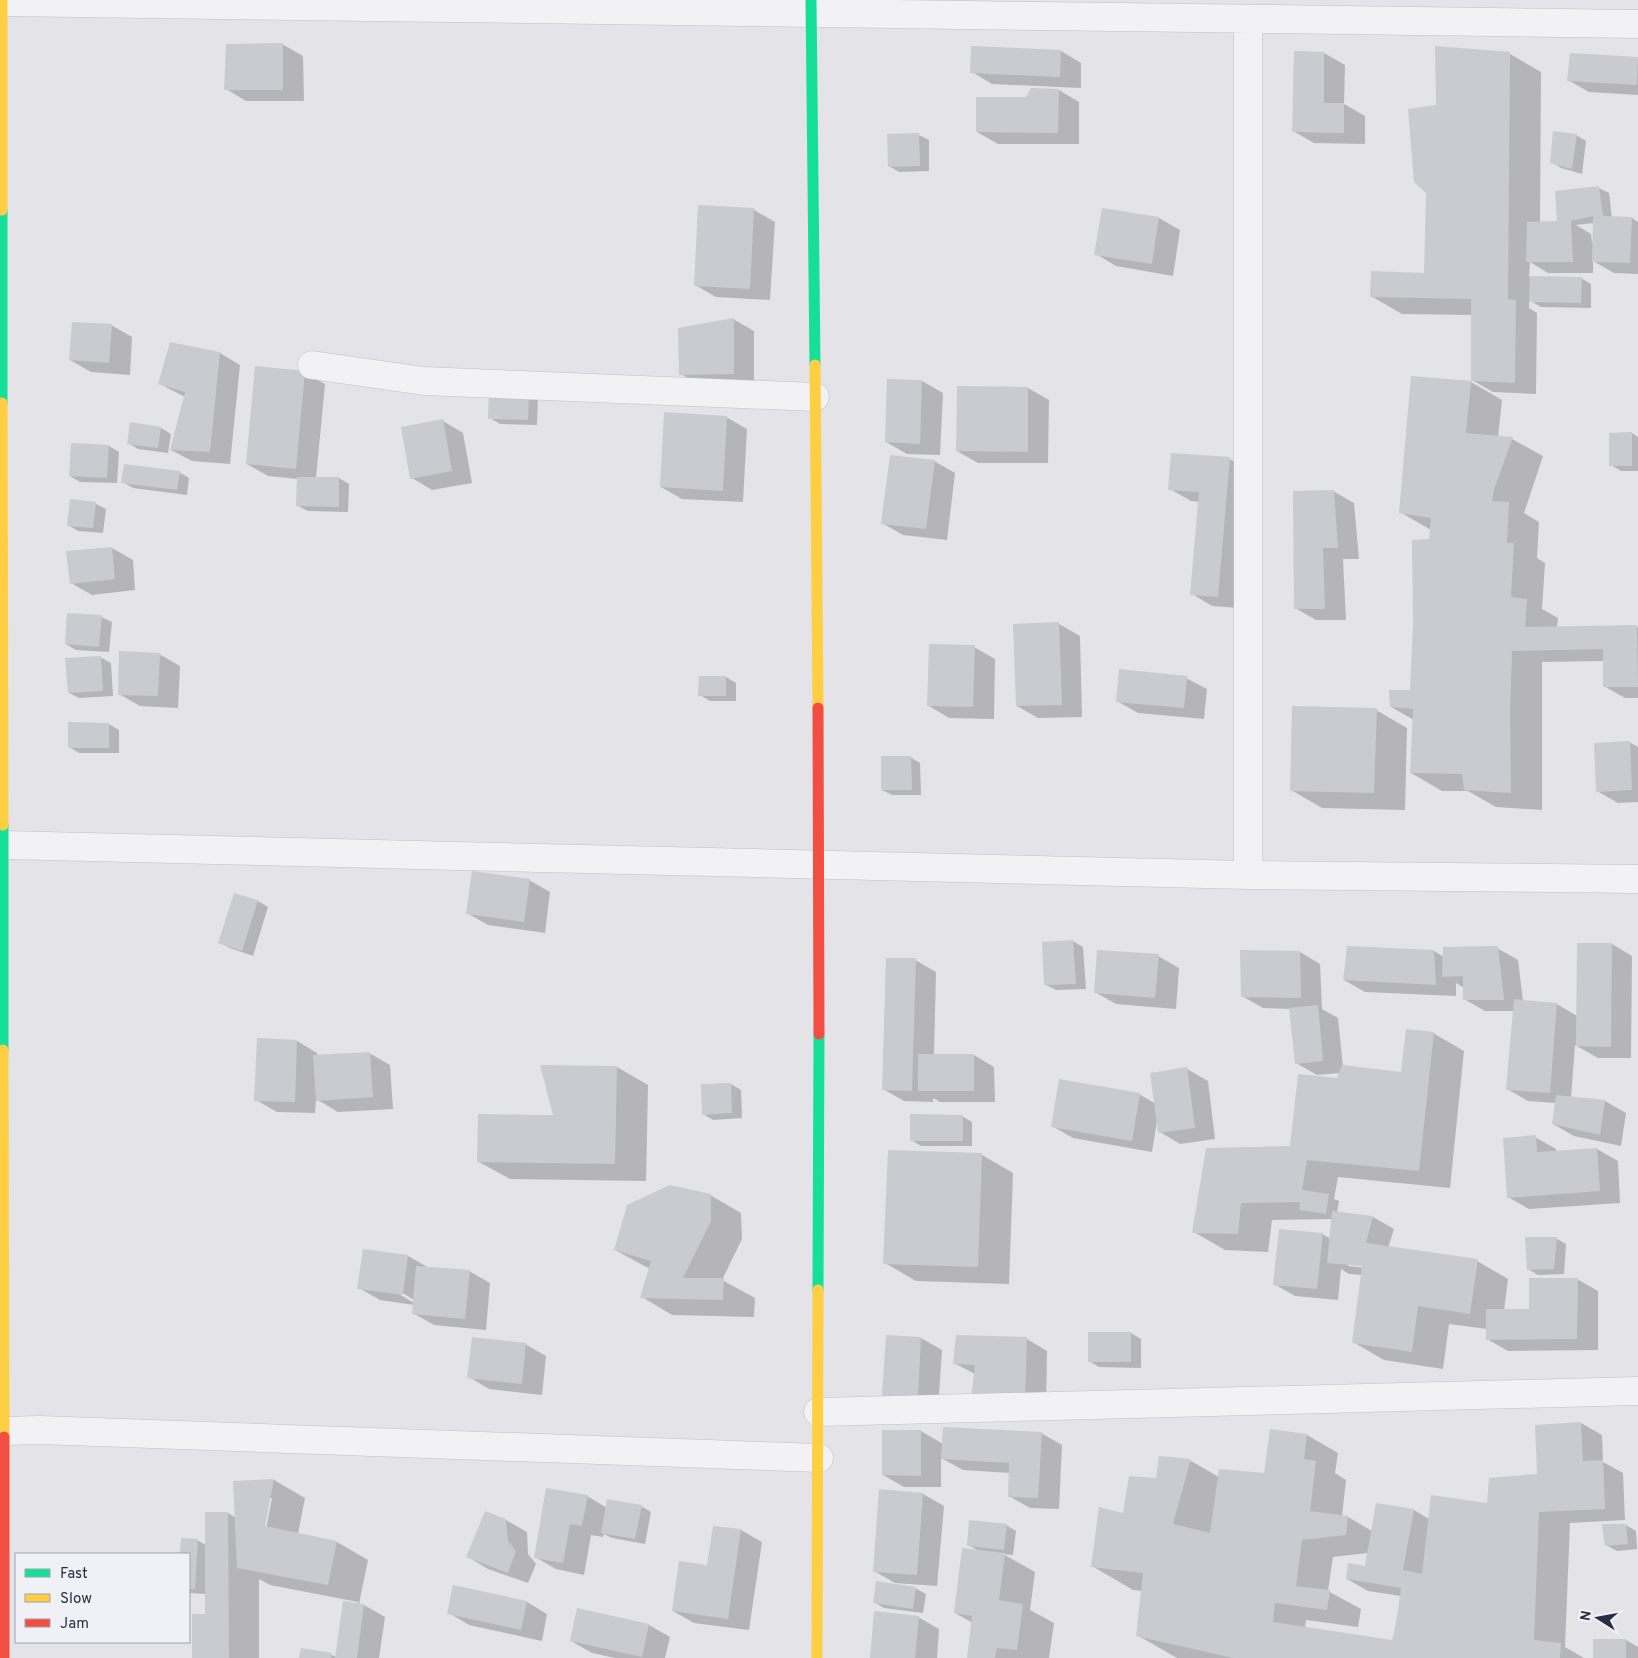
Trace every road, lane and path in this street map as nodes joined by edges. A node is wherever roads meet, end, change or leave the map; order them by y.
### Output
1 (2, 1) edge
2 (811, 7) edge
3 (1248, 19) junction
4 (1638, 24) edge
5 (312, 365) dead end
6 (815, 397) junction
7 (4, 845) junction
8 (820, 865) junction
9 (1248, 875) junction
10 (1638, 880) edge
11 (1638, 1391) edge
12 (818, 1412) junction
13 (2, 1431) edge
14 (819, 1458) junction
15 (4, 1658) edge
16 (817, 1658) edge

1 - 2 street
1 - 7 street
2 - 3 street
2 - 6 street
3 - 4 street
3 - 9 street
5 - 6 street
6 - 8 street
7 - 8 street
7 - 13 street
8 - 9 street
8 - 12 street
9 - 10 street
11 - 12 street
12 - 14 street
13 - 14 street
13 - 15 street
14 - 16 street

